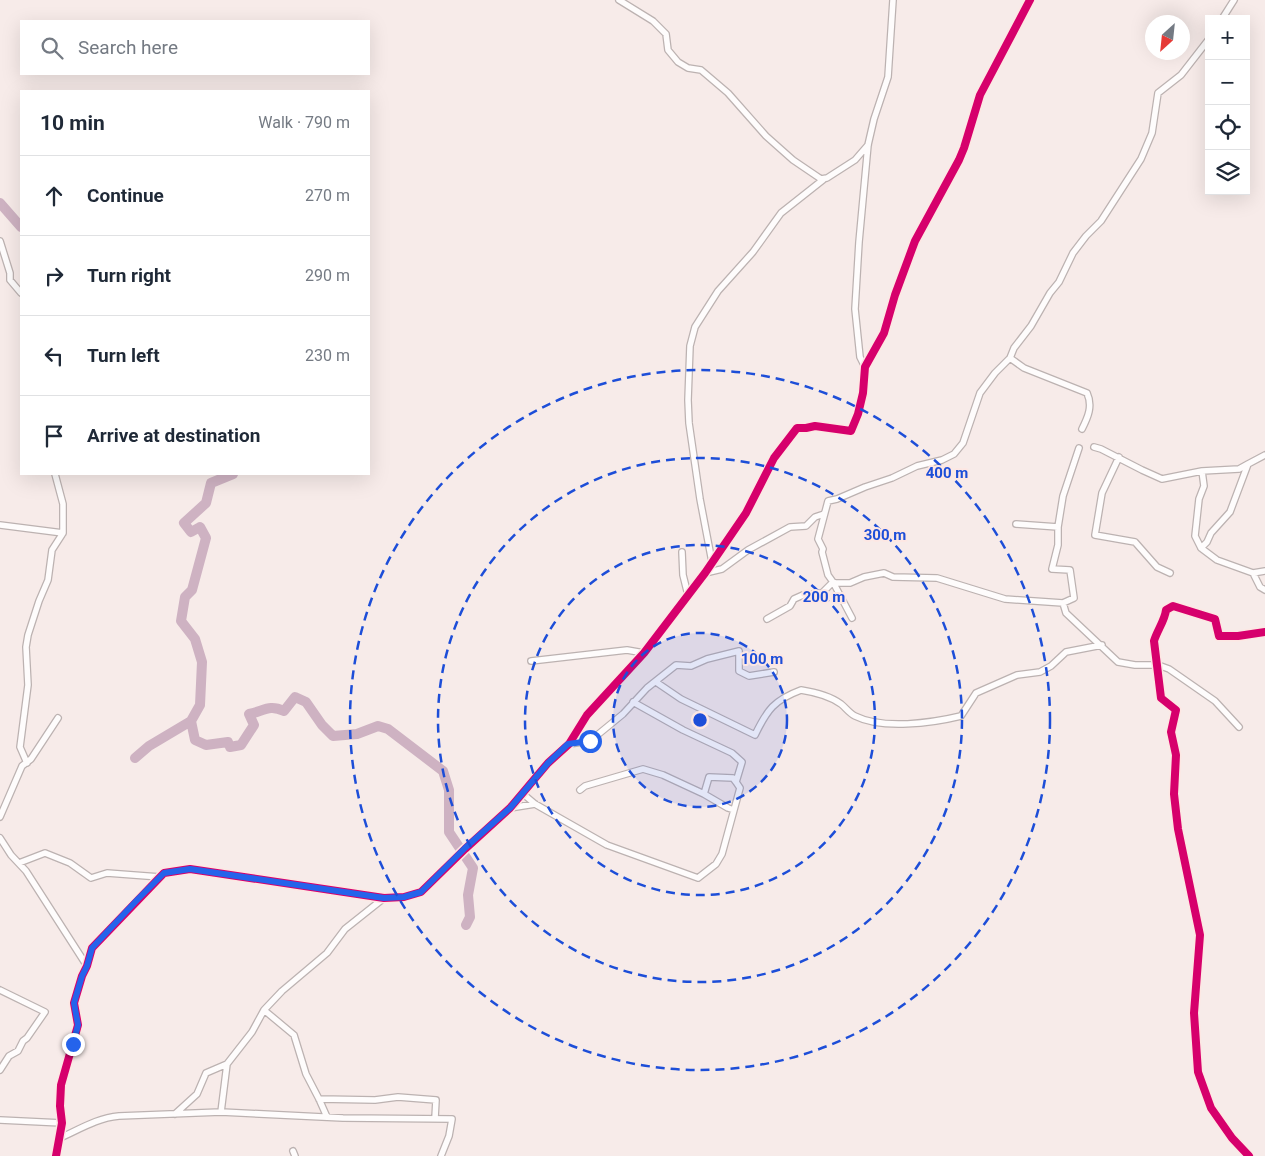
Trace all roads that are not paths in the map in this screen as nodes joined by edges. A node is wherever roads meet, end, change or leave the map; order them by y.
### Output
1 (619, 0) edge
2 (893, 0) edge
3 (1030, 0) edge
4 (1234, 0) edge
5 (1225, 15) edge
6 (1205, 44) edge
7 (868, 145) junction
8 (824, 179) junction
9 (0, 241) edge
10 (20, 291) edge
11 (1010, 358) junction
12 (865, 366) junction
13 (1082, 429) dead end
14 (1094, 447) dead end
15 (1079, 448) dead end
16 (1265, 455) edge
17 (1119, 457) junction
18 (1248, 464) junction
19 (1202, 471) junction
20 (55, 475) edge
21 (828, 503) junction
22 (1016, 524) dead end
23 (0, 525) edge
24 (1058, 527) junction
25 (63, 533) junction
26 (1201, 548) junction
27 (682, 552) dead end
28 (712, 562) junction
29 (1265, 571) edge
30 (705, 572) junction
31 (1170, 572) dead end
32 (1253, 572) junction
33 (833, 582) junction
34 (1265, 590) edge
35 (688, 595) junction
36 (1063, 603) junction
37 (852, 618) dead end
38 (767, 619) dead end
39 (1265, 632) edge
40 (1102, 645) junction
41 (644, 653) junction
42 (531, 662) dead end
43 (1158, 665) junction
44 (774, 672) dead end
45 (656, 682) junction
46 (633, 702) junction
47 (58, 718) dead end
48 (1239, 727) dead end
49 (568, 744) junction
50 (27, 763) junction
51 (736, 782) junction
52 (580, 790) dead end
53 (522, 793) junction
54 (704, 794) junction
55 (535, 804) junction
56 (510, 808) junction
57 (734, 810) junction
58 (0, 816) edge
59 (0, 838) edge
60 (19, 863) junction
61 (160, 878) junction
62 (384, 898) junction
63 (87, 966) junction
64 (0, 990) edge
65 (264, 1010) junction
66 (227, 1064) junction
67 (0, 1070) edge
68 (319, 1099) junction
69 (221, 1112) junction
70 (174, 1115) junction
71 (327, 1118) junction
72 (435, 1118) junction
73 (0, 1120) edge
74 (62, 1123) junction
75 (60, 1138) junction
76 (56, 1156) edge
77 (442, 1156) edge
78 (1250, 1156) edge

1 - 8 street
2 - 7 street
3 - 12 street
4 - 5 street
6 - 11 street
7 - 8 street
7 - 12 street
8 - 28 street
9 - 10 street
11 - 13 street
11 - 21 street
12 - 28 street
14 - 17 street
15 - 24 street
16 - 18 street
17 - 19 street
17 - 31 street
18 - 19 street
18 - 26 street
19 - 26 street
20 - 25 street
21 - 30 street
21 - 33 street
22 - 24 street
23 - 25 street
24 - 36 street
25 - 50 street
26 - 32 street
27 - 35 street
28 - 30 street
29 - 32 street
30 - 35 street
32 - 34 street
33 - 36 street
33 - 37 street
33 - 38 street
35 - 41 street
36 - 40 street
39 - 43 street
40 - 43 street
40 - 45 street
41 - 42 street
41 - 49 street
43 - 48 street
43 - 78 street
44 - 45 street
45 - 46 street
46 - 49 street
46 - 51 street
47 - 50 street
49 - 53 street
50 - 58 street
51 - 54 street
51 - 57 street
52 - 54 street
53 - 55 street
53 - 56 street
54 - 57 street
55 - 56 street
55 - 57 street
56 - 62 street
59 - 60 street
60 - 61 street
60 - 63 street
61 - 62 street
61 - 63 street
62 - 65 street
63 - 74 street
64 - 67 street
65 - 66 street
65 - 68 street
66 - 69 street
66 - 70 street
68 - 71 street
68 - 72 street
69 - 70 street
69 - 71 street
70 - 75 street
71 - 72 street
72 - 77 street
73 - 74 street
74 - 75 street
75 - 76 street

